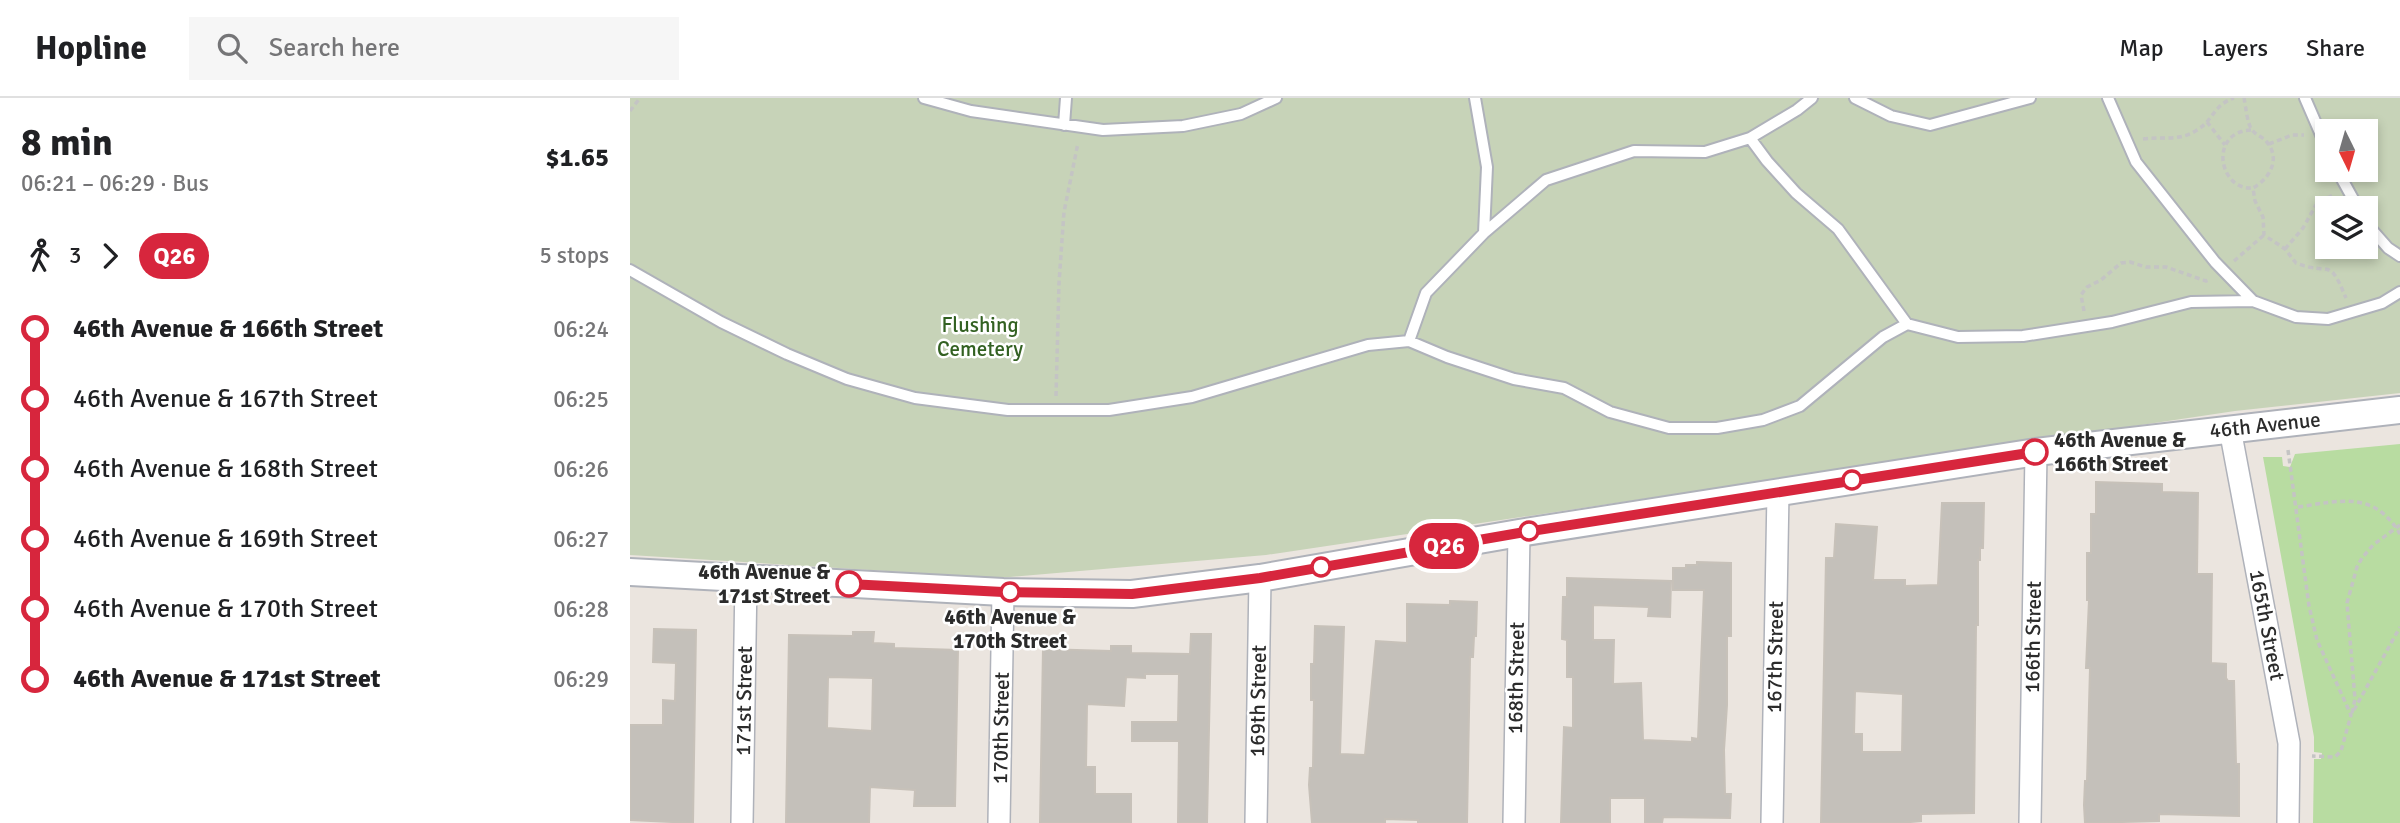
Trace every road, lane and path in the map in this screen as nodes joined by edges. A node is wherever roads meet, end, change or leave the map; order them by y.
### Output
1 (640, 98) edge
2 (924, 98) edge
3 (1066, 98) edge
4 (1276, 98) edge
5 (1475, 98) edge
6 (1812, 98) edge
7 (1854, 98) edge
8 (2030, 98) edge
9 (2108, 98) edge
10 (2234, 98) edge
11 (2244, 98) edge
12 (2305, 98) edge
13 (630, 111) edge
14 (2207, 122) junction
15 (2315, 122) edge
16 (1064, 125) junction
17 (1081, 127) junction
18 (2251, 130) junction
19 (2315, 136) edge
20 (1750, 138) junction
21 (2269, 144) junction
22 (2225, 145) junction
23 (2129, 146) junction
24 (2344, 182) edge
25 (2253, 188) junction
26 (2349, 191) junction
27 (2352, 196) edge
28 (1484, 233) junction
29 (2264, 235) junction
30 (2378, 237) edge
31 (2285, 249) junction
32 (2400, 256) edge
33 (630, 270) edge
34 (2225, 272) junction
35 (2400, 292) edge
36 (2253, 301) junction
37 (2353, 314) junction
38 (1907, 324) junction
39 (2091, 325) junction
40 (1409, 341) junction
41 (1056, 410) junction
42 (2400, 411) edge
43 (2230, 429) junction
44 (2288, 450) dead end
45 (2035, 452) junction
46 (1778, 492) junction
47 (2298, 507) junction
48 (2398, 526) edge
49 (1519, 533) junction
50 (2400, 534) edge
51 (630, 572) edge
52 (1260, 578) junction
53 (746, 579) junction
54 (1003, 592) junction
55 (2400, 627) edge
56 (2351, 715) junction
57 (2312, 755) dead end
58 (741, 823) edge
59 (999, 823) edge
60 (1256, 823) edge
61 (1514, 823) edge
62 (1772, 823) edge
63 (2030, 823) edge
64 (2288, 823) edge

1 - 13 path
2 - 16 lane
3 - 16 lane
4 - 17 lane
5 - 28 lane
6 - 20 lane
7 - 8 lane
9 - 23 lane
10 - 14 path
11 - 18 path
12 - 15 lane
14 - 22 path
14 - 23 path
16 - 17 lane
17 - 41 path
18 - 21 path
18 - 22 path
19 - 21 path
20 - 28 lane
20 - 38 lane
21 - 25 path
22 - 25 path
23 - 34 lane
24 - 26 lane
25 - 29 path
26 - 27 lane
26 - 31 path
28 - 40 lane
29 - 31 path
29 - 34 path
30 - 32 lane
31 - 37 path
33 - 41 lane
34 - 36 lane
34 - 39 path
35 - 37 lane
36 - 37 lane
36 - 39 lane
38 - 39 lane
38 - 40 lane
40 - 41 lane
42 - 43 street, 46th Avenue
43 - 45 street, 46th Avenue
43 - 64 street, 165th Street
44 - 47 path
45 - 46 street, 46th Avenue
45 - 63 street, 166th Street
46 - 49 street, 46th Avenue
46 - 62 street, 167th Street
47 - 48 path
47 - 56 path
48 - 50 path
48 - 56 path
49 - 52 street, 46th Avenue
49 - 61 street, 168th Street
51 - 53 street, 46th Avenue
52 - 54 street, 46th Avenue
52 - 60 street, 169th Street
53 - 54 street, 46th Avenue
53 - 58 street, 171st Street
54 - 59 street, 170th Street
55 - 56 path
56 - 57 path

